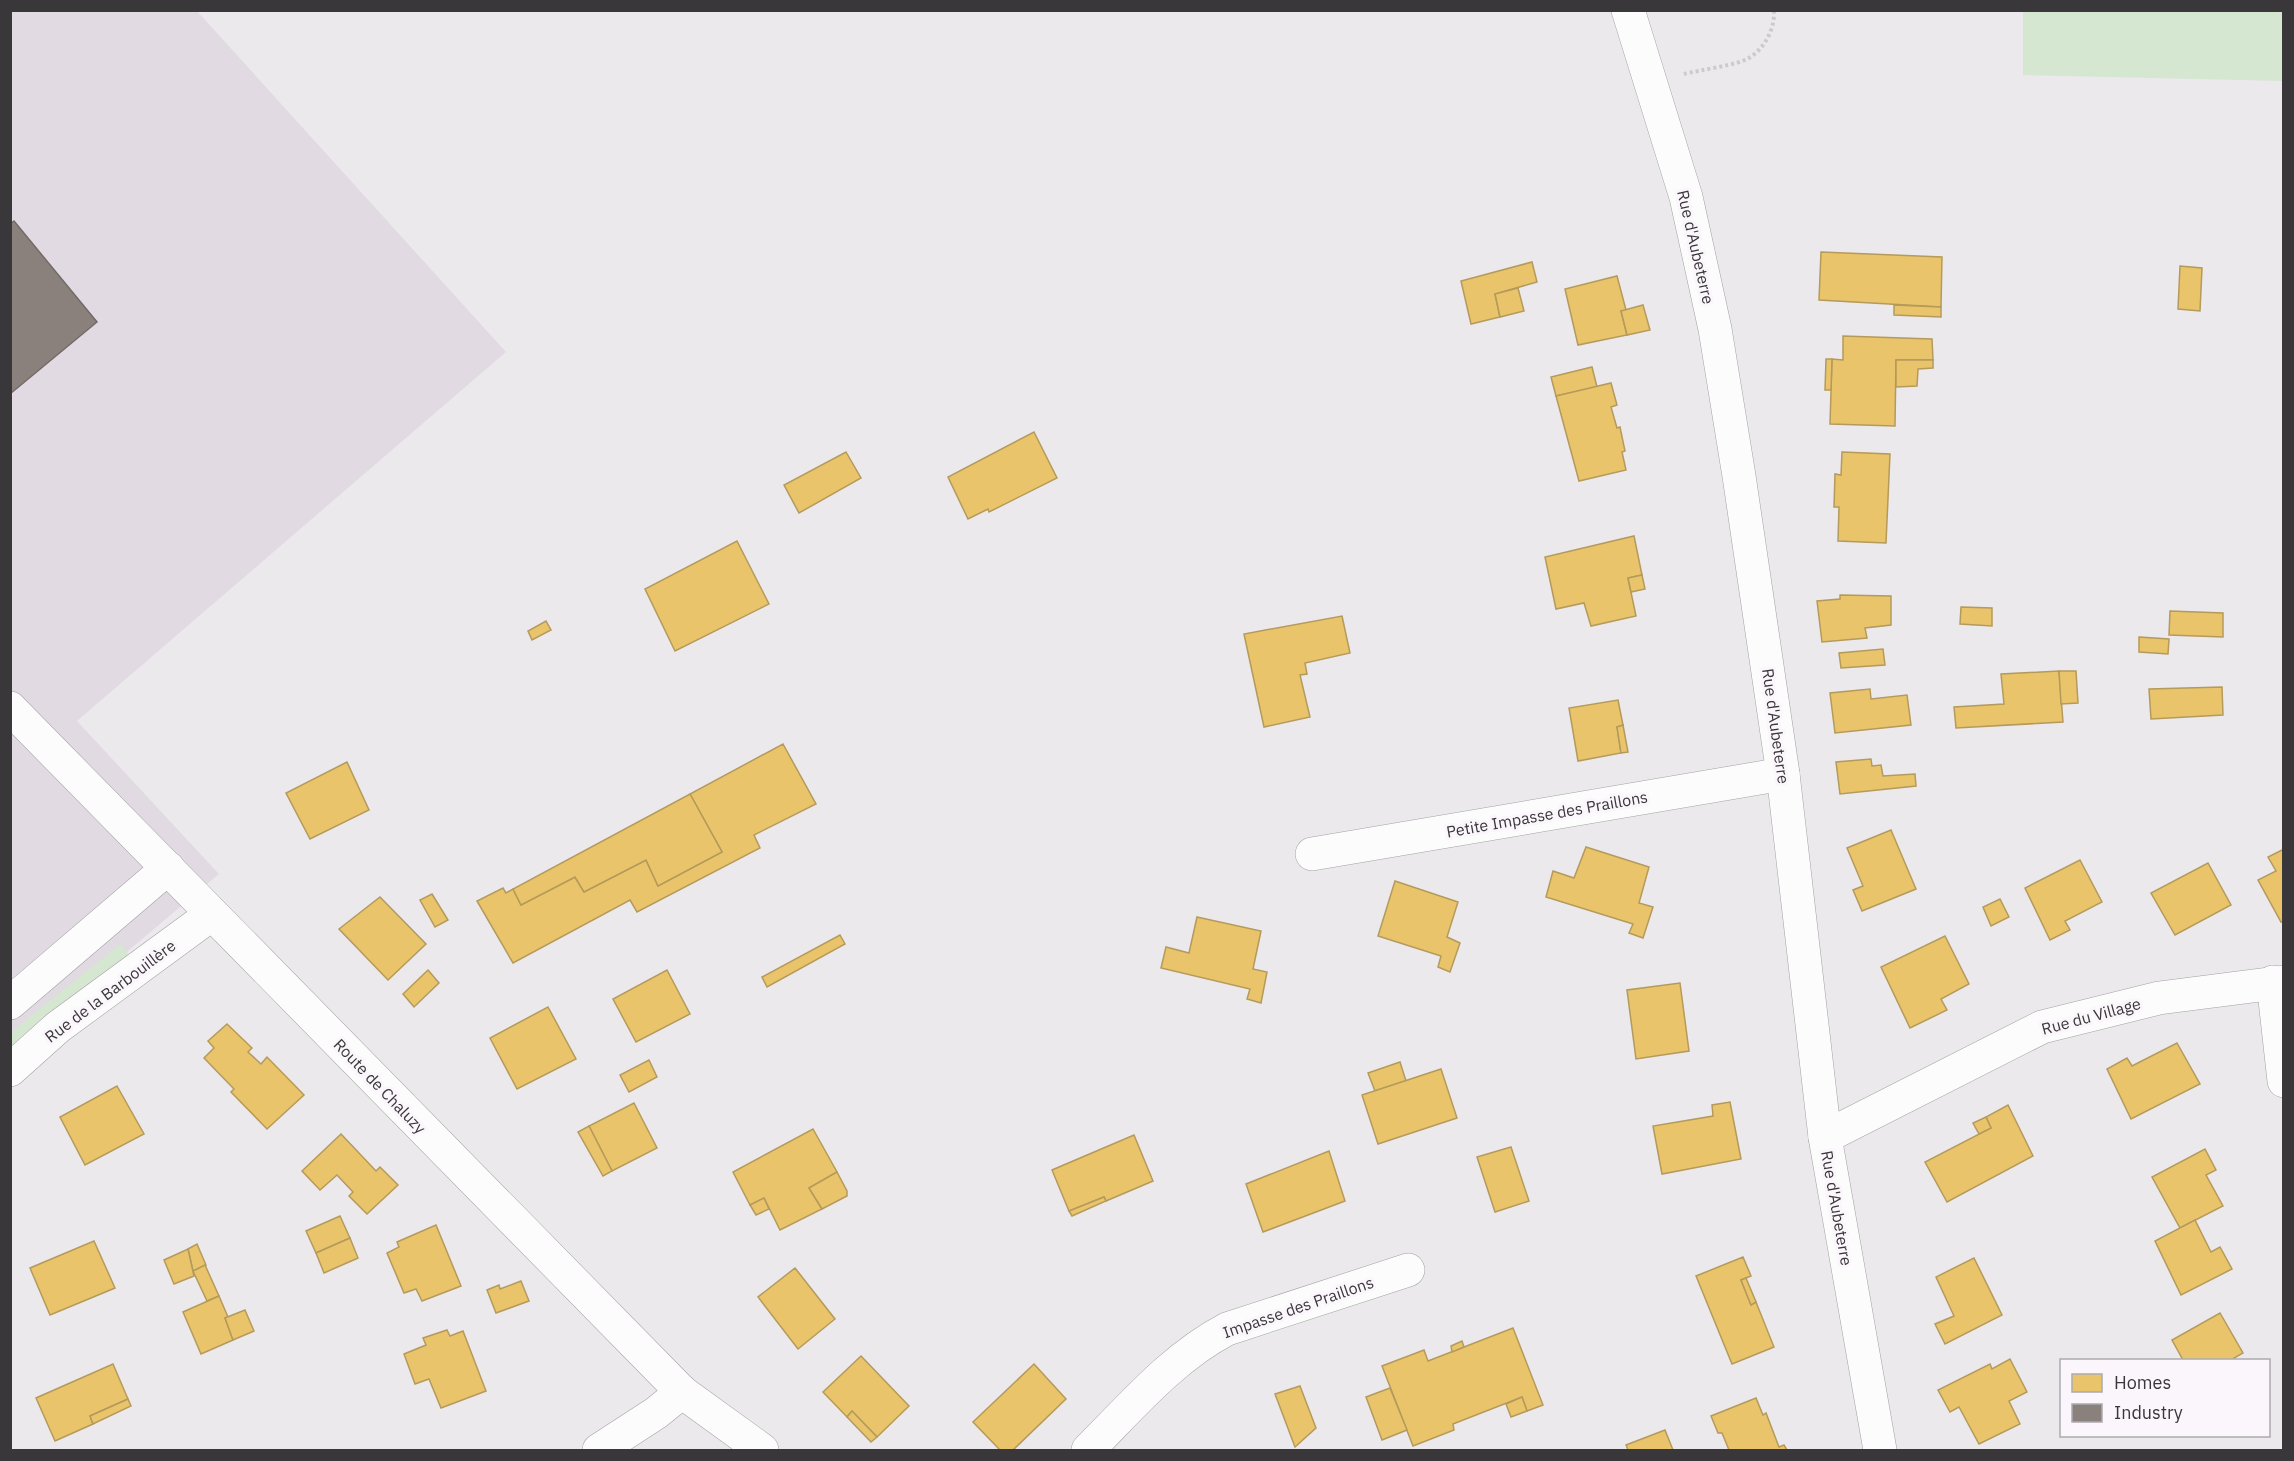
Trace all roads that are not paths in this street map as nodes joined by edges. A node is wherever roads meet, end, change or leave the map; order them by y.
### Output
1 (1628, 10) edge
2 (10, 708) edge
3 (1783, 774) junction
4 (1312, 854) dead end
5 (168, 868) junction
6 (212, 914) junction
7 (2278, 982) edge
8 (10, 1003) edge
9 (10, 1070) edge
10 (2283, 1081) edge
11 (1825, 1137) junction
12 (1408, 1270) dead end
13 (682, 1392) junction
14 (599, 1450) edge
15 (762, 1450) edge
16 (1088, 1450) edge
17 (1880, 1450) edge

1 - 3 street, Rue d'Aubeterre
2 - 5 street, Route de Chaluzy
3 - 4 street, Petite Impasse des Praillons
3 - 11 street, Rue d'Aubeterre
5 - 6 street, Route de Chaluzy
5 - 8 street
6 - 9 street, Rue de la Barbouillère
6 - 13 street, Route de Chaluzy
7 - 10 street, Rue du Village
7 - 11 street, Rue du Village
11 - 17 street, Rue d'Aubeterre
12 - 16 street, Impasse des Praillons
13 - 14 street
13 - 15 street, Route de Chaluzy

